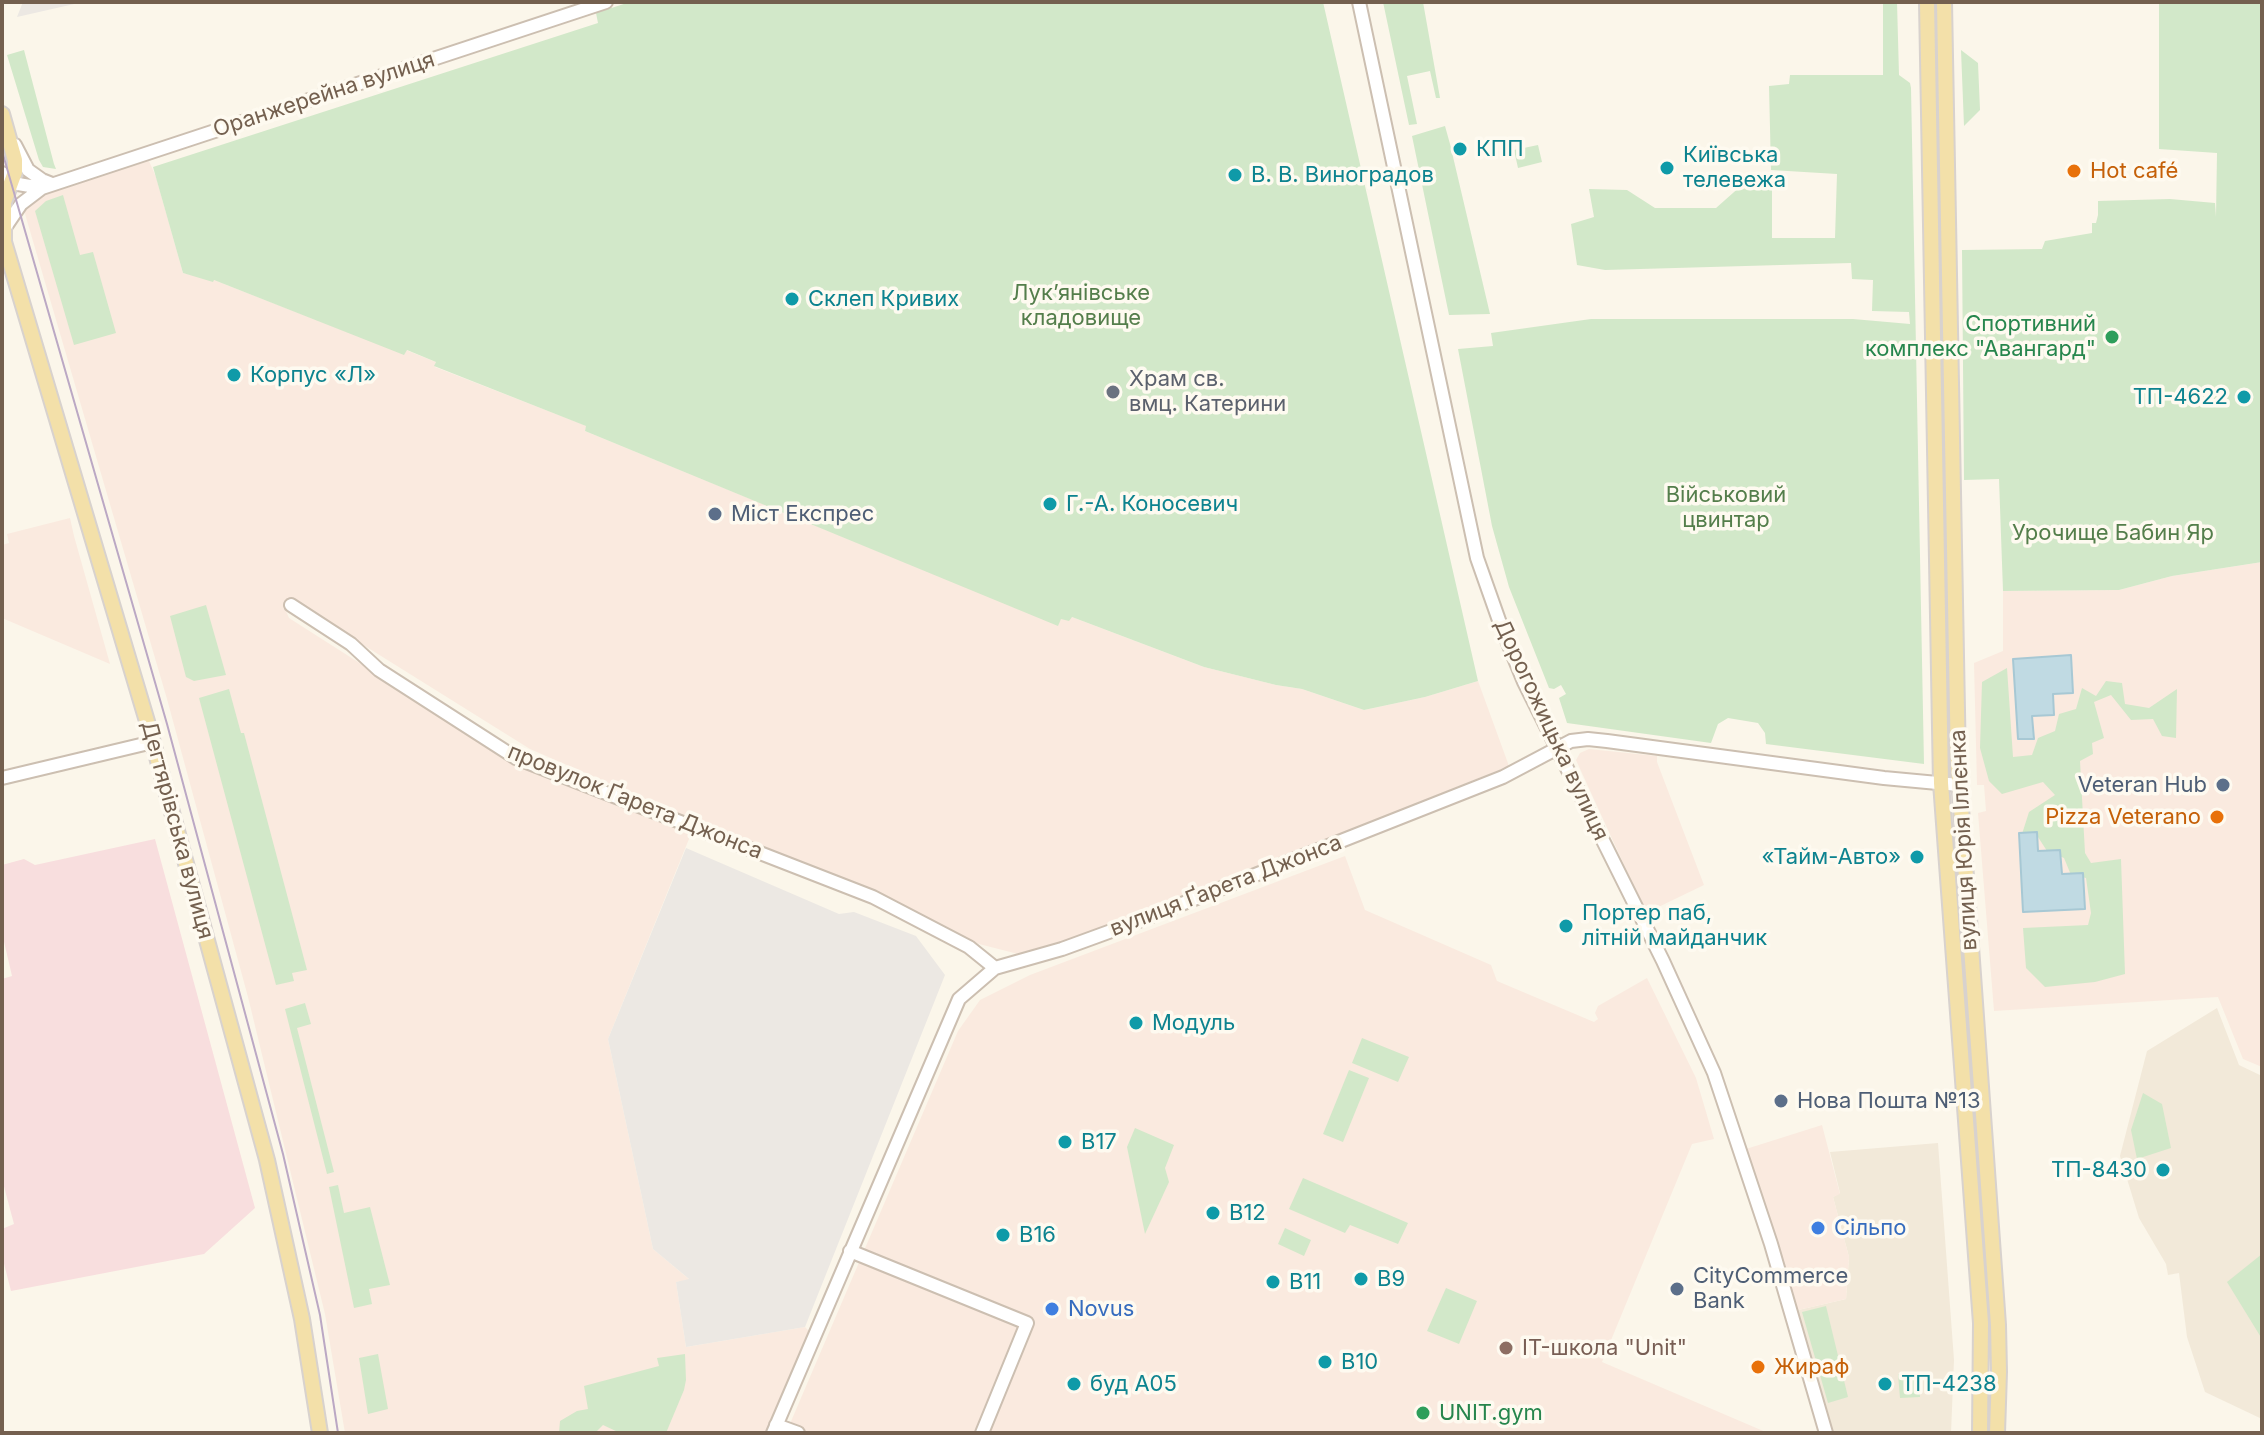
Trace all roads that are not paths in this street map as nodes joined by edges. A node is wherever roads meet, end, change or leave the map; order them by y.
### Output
1 (606, 2) edge
2 (1359, 2) edge
3 (1927, 2) edge
4 (1944, 2) edge
5 (3, 118) edge
6 (8, 177) edge
7 (47, 186) junction
8 (3, 235) edge
9 (1932, 245) junction
10 (1948, 245) junction
11 (291, 605) dead end
12 (153, 742) junction
13 (1556, 747) junction
14 (2, 778) edge
15 (1941, 783) junction
16 (1959, 785) junction
17 (995, 968) junction
18 (850, 1251) junction
19 (774, 1429) edge
20 (320, 1433) edge
21 (798, 1433) edge
22 (982, 1433) edge
23 (1826, 1433) edge
24 (1980, 1433) edge
25 (1997, 1433) edge

1 - 7 street, Оранжерейна вулиця
2 - 13 street, Дорогожицька вулиця
3 - 9 main road, вулиця Юрія Іллєнка
4 - 10 main road, вулиця Юрія Іллєнка
5 - 6 main road
5 - 7 street
6 - 7 street
6 - 8 main road
7 - 8 street
8 - 12 main road, Дегтярівська вулиця
9 - 10 main road
9 - 15 main road, вулиця Юрія Іллєнка
10 - 16 main road, вулиця Юрія Іллєнка
11 - 17 street, провулок Ґарета Джонса
12 - 14 street
12 - 20 main road, Дегтярівська вулиця
13 - 15 street, вулиця Ґарета Джонса
13 - 17 street, вулиця Ґарета Джонса
13 - 23 street, Дорогожицька вулиця
15 - 16 street, вулиця Ґарета Джонса
15 - 24 main road, вулиця Юрія Іллєнка
16 - 25 main road, вулиця Юрія Іллєнка
17 - 18 street, вулиця Ґарета Джонса
18 - 19 street, вулиця Ґарета Джонса
18 - 22 street
19 - 21 street

